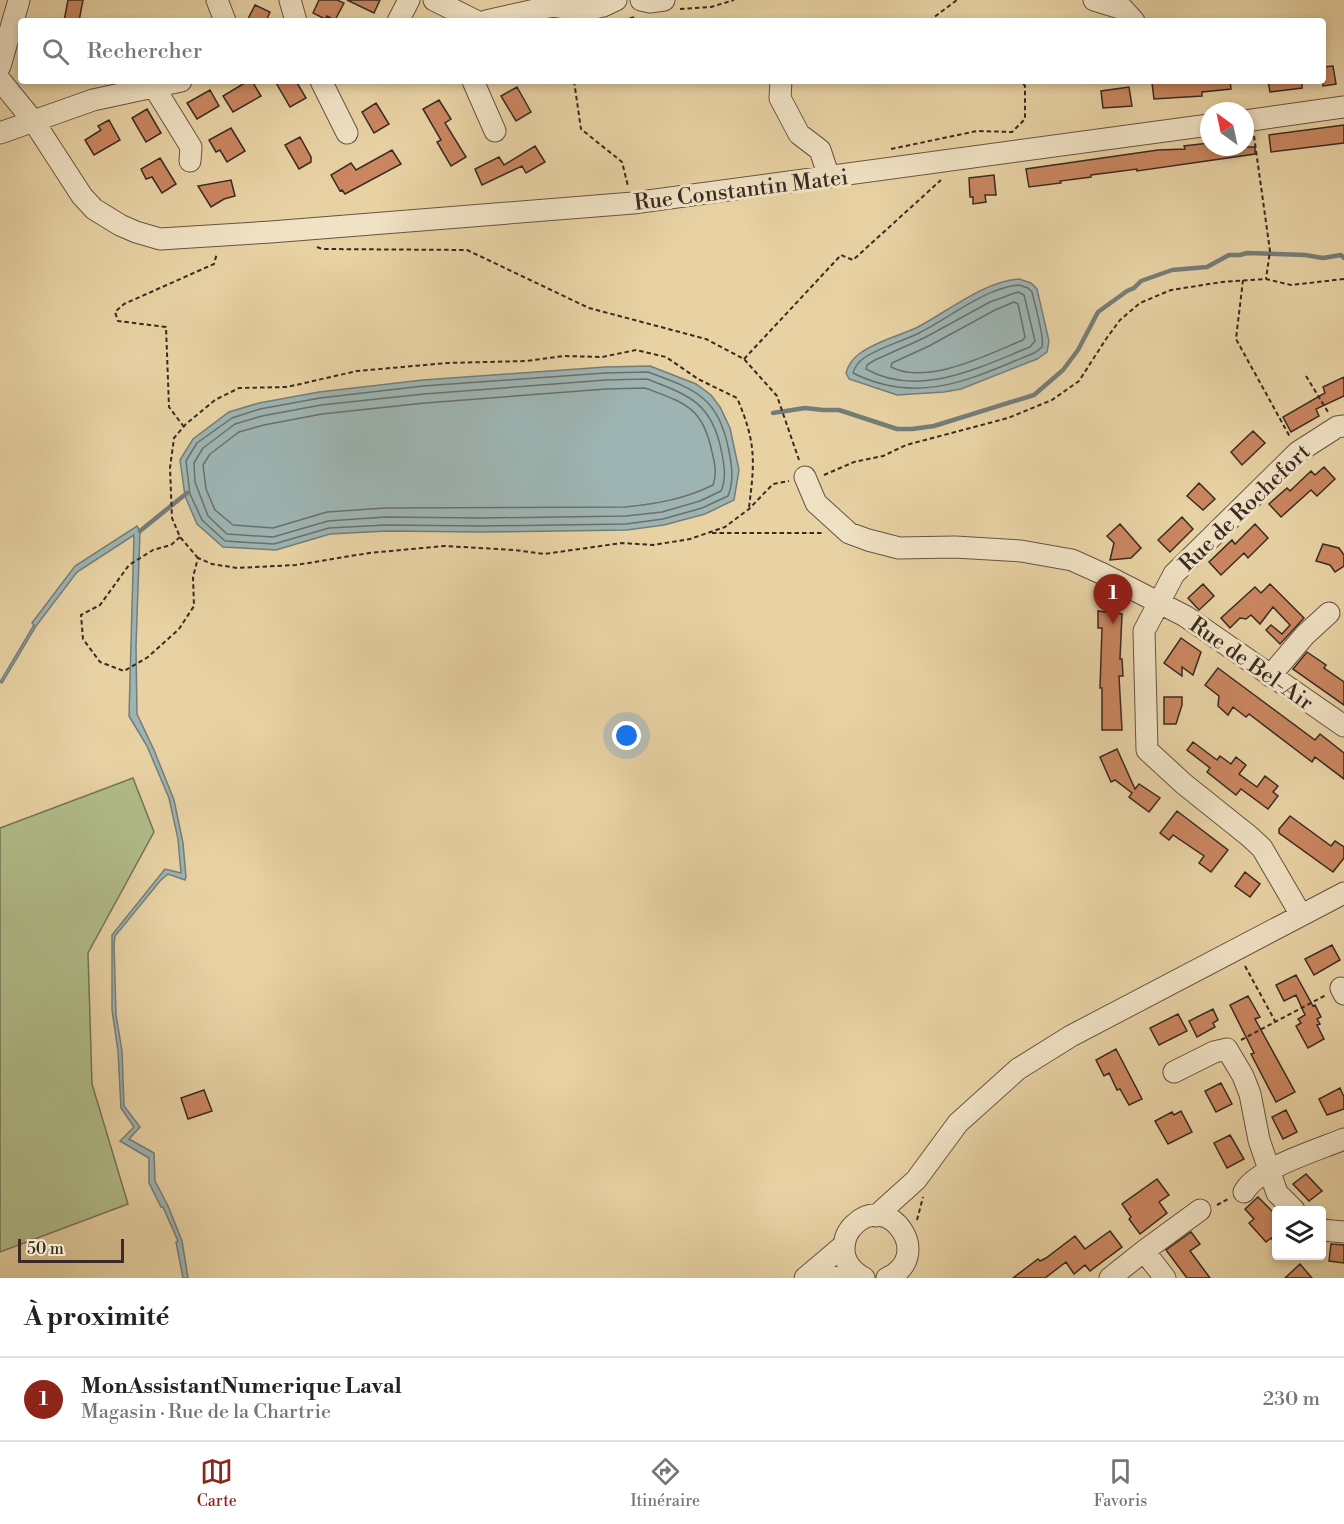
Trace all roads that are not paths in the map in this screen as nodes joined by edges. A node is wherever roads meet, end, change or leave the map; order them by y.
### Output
1 (20, 0) edge
2 (217, 0) edge
3 (290, 0) edge
4 (409, 0) edge
5 (434, 0) edge
6 (616, 0) edge
7 (641, 0) edge
8 (664, 0) edge
9 (1094, 0) edge
10 (224, 18) edge
11 (295, 18) edge
12 (400, 18) edge
13 (470, 18) edge
14 (499, 18) edge
15 (1131, 18) edge
16 (0, 66) edge
17 (0, 80) edge
18 (168, 84) edge
19 (322, 84) edge
20 (474, 84) edge
21 (781, 84) edge
22 (154, 87) junction
23 (1344, 106) edge
24 (1254, 119) edge
25 (34, 122) junction
26 (1200, 126) edge
27 (495, 131) dead end
28 (0, 133) edge
29 (347, 133) dead end
30 (190, 161) dead end
31 (830, 177) junction
32 (1340, 427) edge
33 (805, 477) road end
34 (1158, 604) junction
35 (1329, 613) dead end
36 (1270, 676) junction
37 (1344, 726) edge
38 (1344, 893) edge
39 (1300, 915) junction
40 (1174, 1072) dead end
41 (1344, 1139) edge
42 (1270, 1170) junction
43 (920, 1188) junction
44 (1244, 1192) road end
45 (1290, 1206) edge
46 (1200, 1210) road end
47 (876, 1216) junction
48 (911, 1229) junction
49 (1326, 1230) edge
50 (1344, 1232) edge
51 (844, 1245) junction
52 (1144, 1251) junction
53 (906, 1270) edge
54 (861, 1277) edge
55 (806, 1278) edge
56 (823, 1278) edge
57 (887, 1278) edge
58 (1110, 1278) edge
59 (1165, 1278) edge

1 - 16 street
2 - 10 street
3 - 11 street
4 - 12 street
5 - 13 street
6 - 14 street
7 - 8 street
9 - 15 street
17 - 25 street, Rue Constantin Matei
18 - 22 street
19 - 29 street
20 - 27 street
21 - 31 street
22 - 25 street
22 - 30 street
23 - 24 street
25 - 28 street
25 - 31 street, Rue Constantin Matei
26 - 31 street, Rue Constantin Matei
32 - 34 street, Rue de Rochefort
33 - 34 street, Rue de Bel-Air
34 - 36 street, Rue de Bel-Air
34 - 39 street, Rue de Rochefort
35 - 36 street
36 - 37 street, Rue de Bel-Air
38 - 39 street
39 - 43 street
40 - 42 street
41 - 42 street
42 - 44 street
42 - 45 street
43 - 47 street
43 - 48 street
46 - 52 street
47 - 48 street
47 - 51 street
48 - 53 street
49 - 50 street
51 - 54 street
51 - 55 street
52 - 58 street
52 - 59 street
53 - 57 street
54 - 56 street

